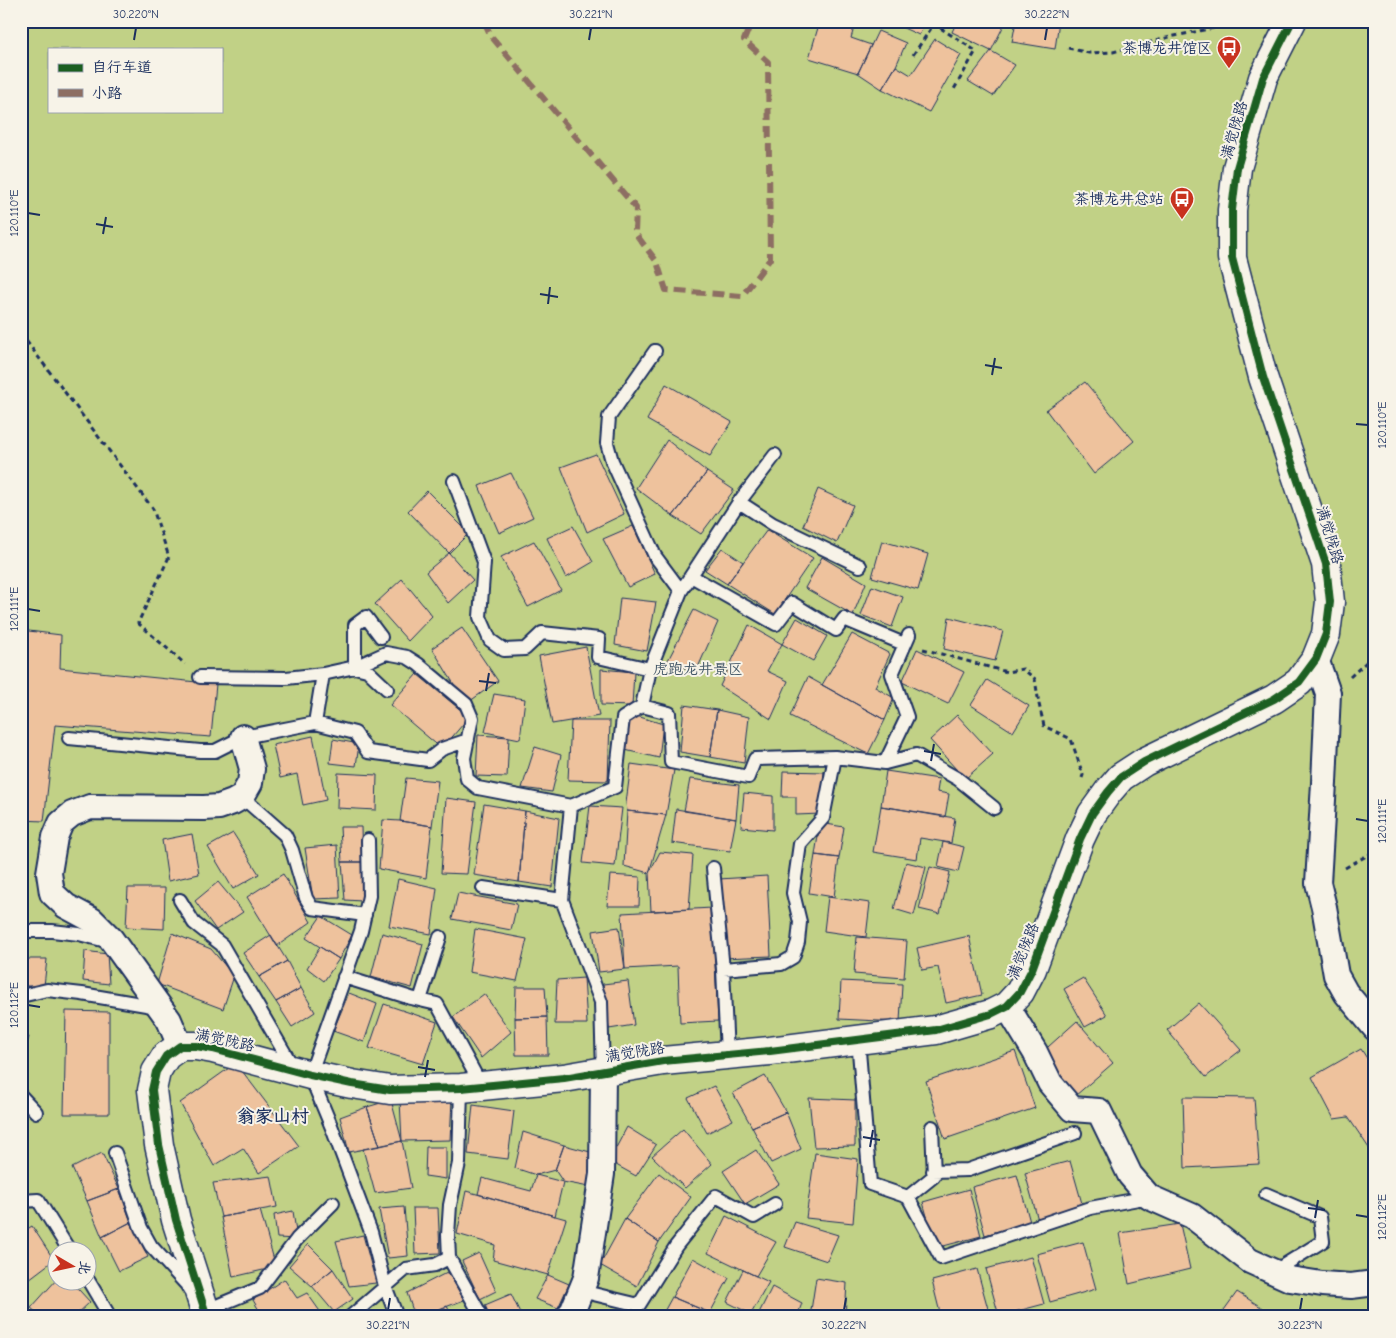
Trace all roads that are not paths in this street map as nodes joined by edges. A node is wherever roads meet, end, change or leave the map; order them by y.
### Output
1 (1292, 21) edge
2 (655, 351) dead end
3 (774, 455) dead end
4 (454, 481) dead end
5 (739, 502) junction
6 (860, 566) dead end
7 (690, 576) junction
8 (681, 591) junction
9 (381, 637) dead end
10 (1316, 659) junction
11 (355, 667) junction
12 (650, 668) junction
13 (323, 674) junction
14 (200, 677) road end
15 (387, 689) dead end
16 (642, 706) junction
17 (315, 723) junction
18 (243, 737) junction
19 (69, 738) dead end
20 (468, 740) junction
21 (835, 757) junction
22 (885, 763) junction
23 (242, 797) junction
24 (571, 806) junction
25 (994, 808) dead end
26 (368, 840) dead end
27 (713, 868) dead end
28 (482, 888) dead end
29 (180, 900) dead end
30 (562, 900) junction
31 (365, 915) junction
32 (21, 931) edge
33 (440, 937) dead end
34 (114, 944) junction
35 (723, 969) junction
36 (344, 977) junction
37 (21, 996) edge
38 (420, 1000) junction
39 (1007, 1006) junction
40 (161, 1008) junction
41 (1375, 1028) edge
42 (858, 1039) junction
43 (180, 1046) junction
44 (727, 1054) junction
45 (602, 1072) junction
46 (302, 1073) junction
47 (471, 1086) junction
48 (21, 1096) edge
49 (36, 1112) dead end
50 (932, 1127) dead end
51 (1075, 1133) dead end
52 (116, 1153) dead end
53 (933, 1171) junction
54 (1266, 1194) dead end
55 (1148, 1197) junction
56 (908, 1198) junction
57 (21, 1201) edge
58 (333, 1203) dead end
59 (775, 1204) dead end
60 (63, 1240) edge
61 (450, 1258) junction
62 (1273, 1272) junction
63 (1375, 1283) edge
64 (385, 1286) junction
65 (94, 1290) edge
66 (581, 1291) junction
67 (206, 1314) edge
68 (110, 1317) edge
69 (350, 1317) edge
70 (397, 1317) edge
71 (482, 1317) edge
72 (568, 1317) edge

1 - 10 street, 满觉陇路
2 - 8 lane
3 - 5 lane
4 - 12 lane
5 - 6 lane
5 - 7 lane
7 - 8 lane
7 - 22 lane
8 - 12 lane
9 - 11 lane
10 - 39 street, 满觉陇路
10 - 41 street
11 - 13 lane
11 - 15 lane
11 - 20 lane
12 - 16 lane
13 - 14 lane
13 - 17 lane
16 - 21 lane
16 - 24 lane
17 - 18 lane
17 - 20 lane
18 - 19 lane
18 - 23 street
20 - 24 lane
21 - 22 lane
21 - 35 lane
22 - 25 lane
23 - 31 lane
23 - 34 street
24 - 30 lane
26 - 31 lane
27 - 35 lane
28 - 30 lane
29 - 46 lane
30 - 45 lane
31 - 36 lane
32 - 34 lane
33 - 38 lane
34 - 40 street
35 - 44 lane
36 - 38 lane
36 - 46 lane
37 - 40 lane
38 - 47 lane
39 - 42 street, 满觉陇路
39 - 55 street
40 - 43 street
42 - 44 street, 满觉陇路
42 - 56 lane
43 - 46 street, 满觉陇路
43 - 67 street, 满觉陇路
44 - 45 street, 满觉陇路
45 - 47 street, 满觉陇路
45 - 66 street
46 - 47 street, 满觉陇路
46 - 64 lane
47 - 61 lane
48 - 49 lane
50 - 53 lane
51 - 53 lane
52 - 67 lane
53 - 56 lane
54 - 62 lane
55 - 56 lane
55 - 62 street
57 - 60 lane
58 - 67 lane
59 - 66 lane
61 - 64 lane
61 - 71 lane
62 - 63 street
64 - 69 lane
64 - 70 lane
65 - 68 lane
66 - 72 street

